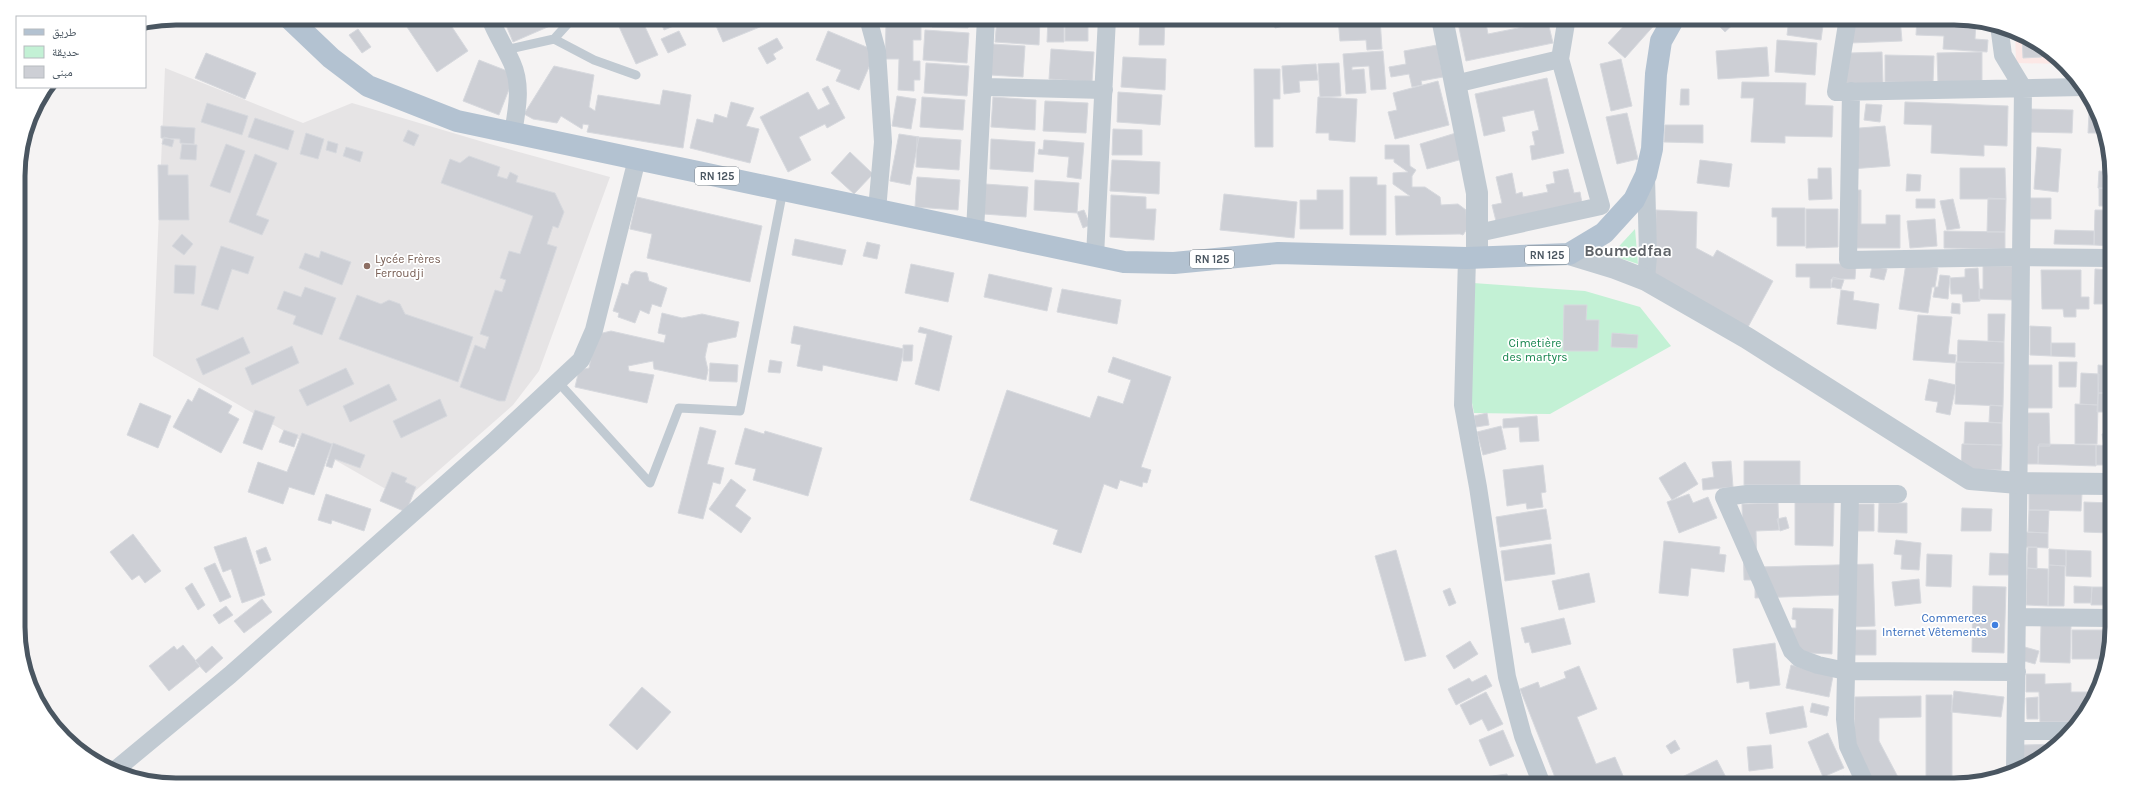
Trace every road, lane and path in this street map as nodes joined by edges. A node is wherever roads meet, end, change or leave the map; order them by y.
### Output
1 (296, 25) edge
2 (493, 25) edge
3 (567, 25) edge
4 (870, 25) edge
5 (986, 25) edge
6 (1107, 25) edge
7 (1443, 25) edge
8 (1566, 25) edge
9 (1670, 25) edge
10 (1847, 25) edge
11 (2000, 32) edge
12 (554, 39) junction
13 (505, 50) junction
14 (1560, 59) junction
15 (636, 75) dead end
16 (1455, 84) junction
17 (983, 87) junction
18 (2076, 87) edge
19 (2023, 88) junction
20 (1104, 90) junction
21 (1851, 92) junction
22 (513, 133) junction
23 (637, 159) junction
24 (1646, 175) junction
25 (783, 190) junction
26 (1601, 206) junction
27 (877, 210) junction
28 (1614, 223) junction
29 (975, 231) junction
30 (1478, 233) junction
31 (1569, 254) junction
32 (1095, 256) junction
33 (1472, 257) junction
34 (2020, 257) junction
35 (2105, 258) edge
36 (1646, 280) junction
37 (558, 382) junction
38 (2018, 482) junction
39 (2105, 484) edge
40 (1850, 494) junction
41 (1898, 494) dead end
42 (2017, 617) junction
43 (2105, 618) edge
44 (1846, 671) junction
45 (2016, 672) junction
46 (2016, 730) junction
47 (2064, 731) edge
48 (2015, 765) edge
49 (119, 767) edge
50 (1539, 778) edge
51 (1863, 778) edge

1 - 22 main road, RN 125
2 - 13 street
3 - 12 lane
4 - 27 street
5 - 17 street
6 - 20 street
7 - 16 street
8 - 14 street
9 - 24 main road, RN 125
10 - 21 street
11 - 19 street
12 - 13 lane
12 - 15 lane
13 - 22 street
14 - 16 street
14 - 26 street
16 - 30 street
17 - 20 street
17 - 29 street
18 - 19 street
19 - 21 street
19 - 34 street
20 - 32 street
21 - 34 street
22 - 23 main road, RN 125
23 - 25 main road, RN 125
23 - 37 street
24 - 28 main road, RN 125
24 - 36 street
25 - 27 main road, RN 125
25 - 37 lane
26 - 28 street
26 - 30 street
27 - 29 main road, RN 125
28 - 31 main road, RN 125
29 - 32 main road, RN 125
30 - 33 street
31 - 33 main road, RN 125
31 - 36 street
32 - 33 main road, RN 125
33 - 50 street
34 - 35 street
34 - 38 street
36 - 38 street
37 - 49 street
38 - 39 street
38 - 42 street
40 - 41 street
40 - 44 street
40 - 44 street
42 - 43 street
42 - 45 street
44 - 45 street
44 - 51 street
45 - 46 street
46 - 47 street
46 - 48 street

